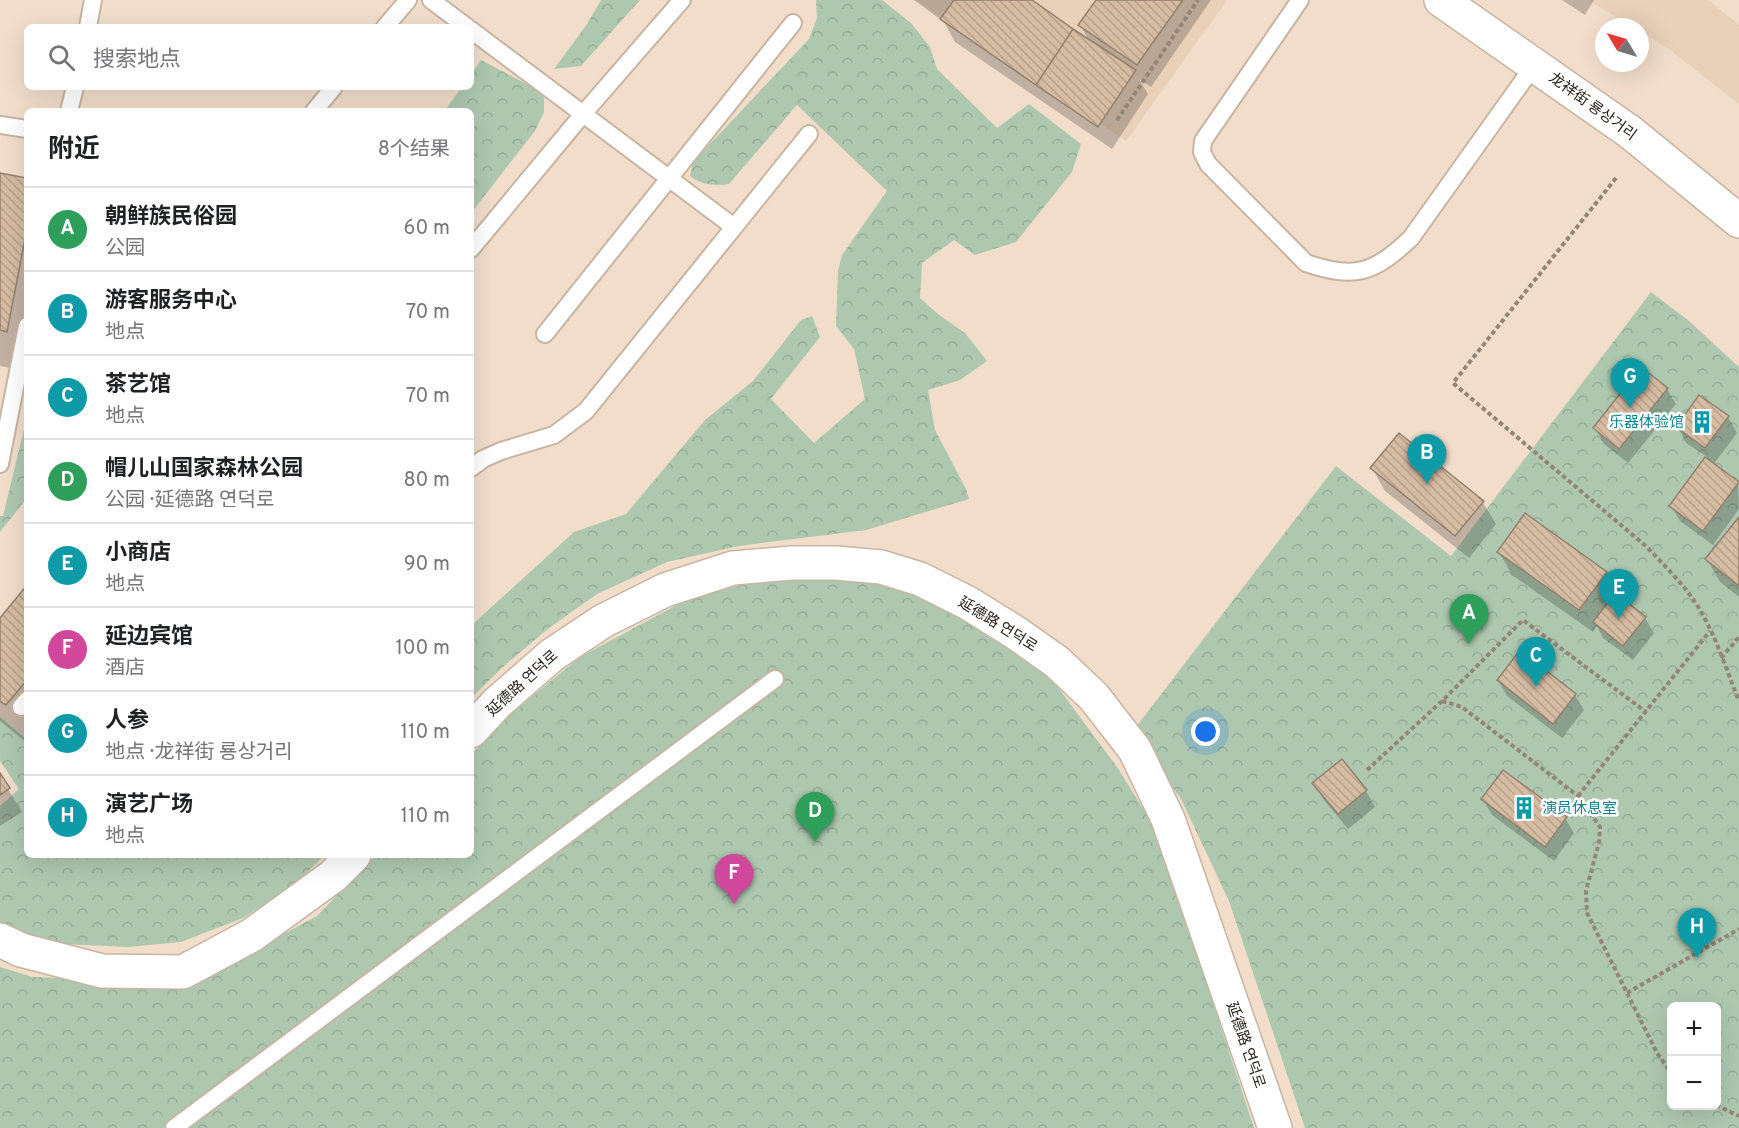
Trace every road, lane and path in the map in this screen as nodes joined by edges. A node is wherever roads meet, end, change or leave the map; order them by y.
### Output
1 (93, 0) edge
2 (408, 0) edge
3 (431, 0) edge
4 (682, 0) edge
5 (1198, 0) edge
6 (1300, 0) edge
7 (1442, 0) edge
8 (793, 23) dead end
9 (89, 24) edge
10 (388, 24) edge
11 (463, 24) edge
12 (474, 32) edge
13 (1535, 64) junction
14 (74, 90) edge
15 (332, 90) edge
16 (70, 108) edge
17 (316, 108) edge
18 (583, 114) junction
19 (1117, 120) dead end
20 (0, 125) edge
21 (24, 129) edge
22 (809, 134) dead end
23 (669, 178) junction
24 (1616, 178) dead end
25 (1739, 220) edge
26 (734, 227) junction
27 (474, 245) edge
28 (545, 334) dead end
29 (24, 356) edge
30 (22, 376) edge
31 (0, 464) edge
32 (474, 466) edge
33 (1710, 631) junction
34 (1739, 637) edge
35 (1721, 658) junction
36 (776, 679) dead end
37 (1442, 701) junction
38 (1739, 701) edge
39 (1646, 712) junction
40 (474, 728) edge
41 (1367, 770) dead end
42 (1578, 796) junction
43 (351, 858) edge
44 (1739, 929) edge
45 (0, 940) edge
46 (1627, 993) junction
47 (1667, 1068) edge
48 (1721, 1107) edge
49 (1739, 1116) edge
50 (174, 1128) edge
51 (1275, 1128) edge

1 - 9 lane
2 - 10 lane
3 - 11 lane
4 - 18 lane
5 - 19 path
6 - 13 lane
7 - 13 main road, 龙祥街 룡상거리
8 - 23 lane
12 - 18 lane
13 - 25 main road, 龙祥街 룡상거리
14 - 16 lane
15 - 17 lane
18 - 23 lane
18 - 27 lane
20 - 21 lane
22 - 26 lane
23 - 26 lane
23 - 28 lane
24 - 33 path
26 - 32 lane
29 - 30 lane
30 - 31 lane
33 - 35 path
33 - 39 path
34 - 35 path
35 - 38 path
36 - 50 lane
37 - 39 path
37 - 41 path
37 - 42 path
39 - 42 path
40 - 51 main road, 延德路 연덕로
42 - 46 path
43 - 45 main road
44 - 46 path
46 - 47 path
48 - 49 path

